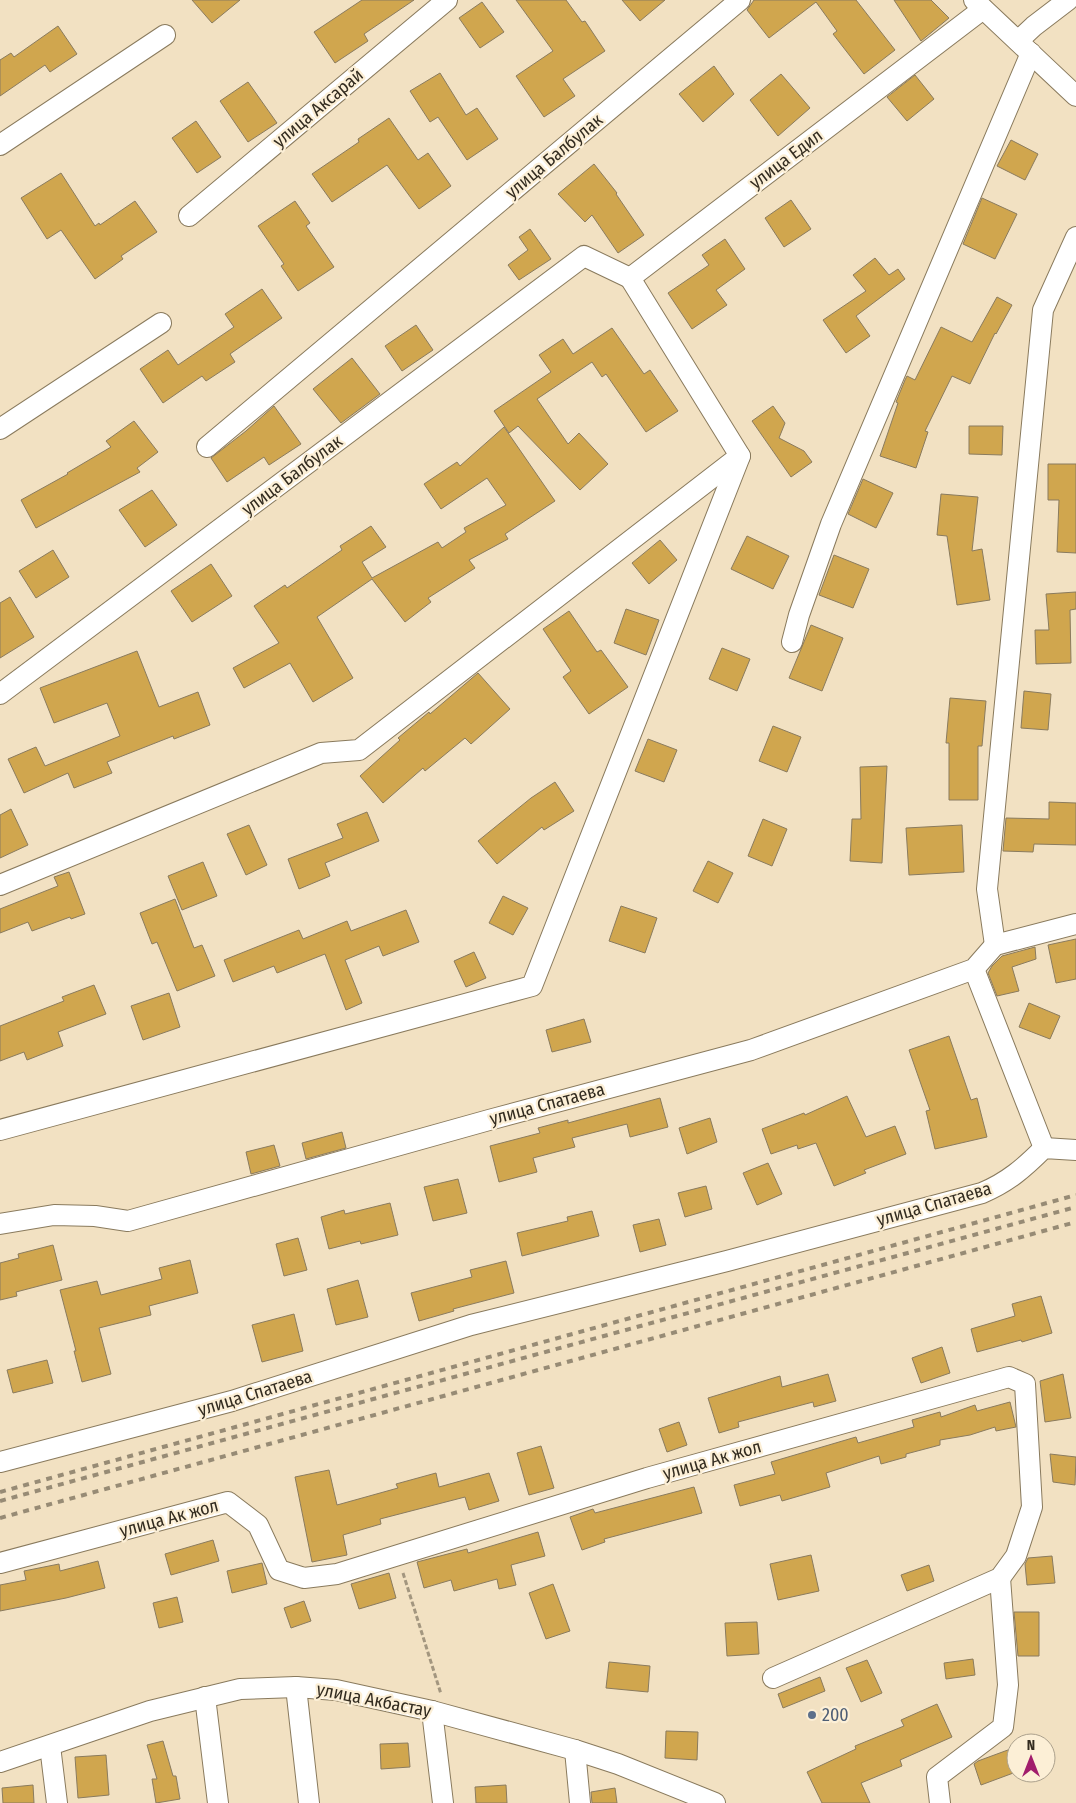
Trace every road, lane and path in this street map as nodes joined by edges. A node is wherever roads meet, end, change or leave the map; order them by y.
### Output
1 (447, 0) edge
2 (740, 0) edge
3 (1068, 0) edge
4 (979, 4) edge
5 (165, 35) dead end
6 (1025, 47) junction
7 (1076, 96) edge
8 (0, 145) edge
9 (189, 216) dead end
10 (1076, 237) edge
11 (630, 278) junction
12 (161, 323) dead end
13 (0, 429) edge
14 (207, 447) dead end
15 (740, 456) junction
16 (792, 642) dead end
17 (0, 694) edge
18 (0, 885) edge
19 (1076, 924) edge
20 (995, 945) junction
21 (974, 969) junction
22 (0, 1130) edge
23 (1044, 1148) junction
24 (1076, 1150) edge
25 (0, 1224) edge
26 (0, 1462) edge
27 (397, 1556) junction
28 (0, 1562) edge
29 (1000, 1578) junction
30 (773, 1678) dead end
31 (296, 1687) junction
32 (205, 1697) junction
33 (440, 1713) junction
34 (50, 1746) junction
35 (574, 1750) junction
36 (0, 1762) edge
37 (712, 1802) edge
38 (56, 1803) edge
39 (218, 1803) edge
40 (309, 1803) edge
41 (442, 1803) edge
42 (580, 1803) edge
43 (940, 1803) edge

1 - 9 street, улица Аксарай
2 - 14 street, улица Балбулак
3 - 6 street
4 - 6 street
4 - 11 street, улица Едил
5 - 8 street
6 - 7 street
6 - 16 street
10 - 20 street
11 - 15 street
11 - 17 street, улица Балбулак
12 - 13 street
15 - 18 street
15 - 22 street
19 - 20 street
20 - 21 street, улица Спатаева
21 - 23 street
21 - 25 street, улица Спатаева
23 - 24 street
23 - 26 street, улица Спатаева
27 - 28 street, улица Ак жол
27 - 29 street, улица Ак жол
27 - 33 path
29 - 30 street
29 - 43 street
31 - 32 street, улица Акбастау
31 - 33 street, улица Акбастау
31 - 40 street
32 - 34 street, улица Акбастау
32 - 39 street
33 - 35 street, улица Акбастау
33 - 41 street
34 - 36 street, улица Акбастау
34 - 38 street
35 - 37 street, улица Акбастау
35 - 42 street

